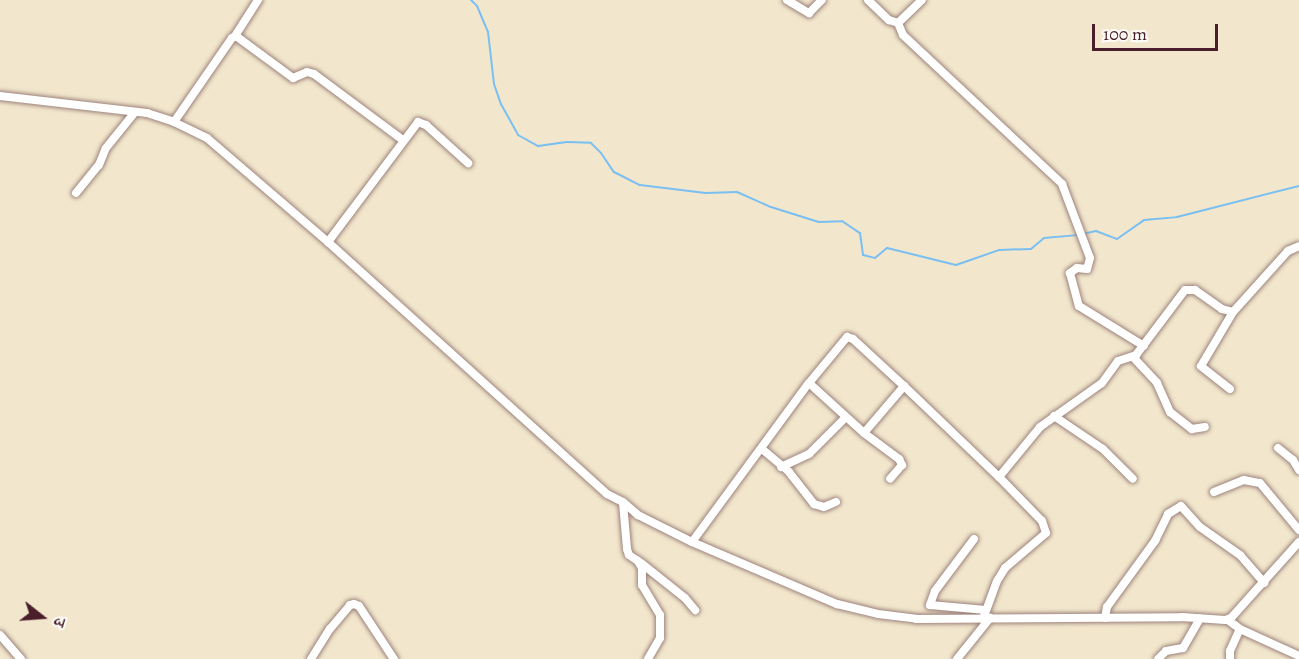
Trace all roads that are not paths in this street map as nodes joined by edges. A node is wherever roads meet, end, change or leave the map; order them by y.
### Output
1 (258, 0) edge
2 (787, 0) edge
3 (822, 0) edge
4 (868, 0) edge
5 (922, 0) edge
6 (898, 23) junction
7 (235, 36) junction
8 (0, 96) edge
9 (135, 112) junction
10 (174, 122) junction
11 (403, 140) junction
12 (468, 163) dead end
13 (76, 193) dead end
14 (328, 242) junction
15 (1299, 246) edge
16 (1233, 312) junction
17 (1143, 346) junction
18 (1133, 357) junction
19 (809, 383) junction
20 (904, 386) junction
21 (1230, 389) dead end
22 (1054, 416) junction
23 (846, 417) junction
24 (1205, 427) dead end
25 (864, 433) junction
26 (1278, 448) dead end
27 (762, 449) junction
28 (781, 467) junction
29 (1299, 470) edge
30 (999, 477) junction
31 (890, 479) dead end
32 (1133, 479) dead end
33 (1214, 492) dead end
34 (623, 502) junction
35 (836, 502) dead end
36 (1299, 530) edge
37 (695, 539) junction
38 (974, 539) dead end
39 (1299, 542) edge
40 (638, 561) junction
41 (1264, 583) junction
42 (695, 610) dead end
43 (986, 615) junction
44 (1105, 618) junction
45 (1200, 618) junction
46 (1228, 620) junction
47 (1240, 629) junction
48 (2, 638) edge
49 (0, 650) edge
50 (1299, 656) edge
51 (21, 659) edge
52 (310, 659) edge
53 (394, 659) edge
54 (648, 659) edge
55 (957, 659) edge
56 (1158, 659) edge
57 (1230, 659) edge

1 - 7 street
2 - 3 street
4 - 6 street
5 - 6 street
6 - 17 street
7 - 10 street
7 - 11 street
8 - 9 street
9 - 10 street
9 - 13 street
10 - 14 street
11 - 12 street
11 - 14 street
14 - 34 street
15 - 16 street
16 - 17 street
16 - 21 street
17 - 18 street
18 - 22 street
18 - 24 street
19 - 20 street
19 - 23 street
19 - 27 street
20 - 25 street
20 - 30 street
22 - 30 street
22 - 32 street
23 - 25 street
23 - 28 street
25 - 31 street
26 - 29 street
27 - 28 street
27 - 37 street
28 - 35 street
30 - 43 street
33 - 36 street
34 - 37 street
34 - 40 street
37 - 43 street
38 - 43 street
39 - 41 street
40 - 42 street
40 - 54 street
41 - 44 street
41 - 46 street
43 - 44 street
43 - 55 street
44 - 45 street
45 - 46 street
45 - 56 street
46 - 47 street
47 - 50 street
47 - 57 street
48 - 49 street
48 - 51 street
52 - 53 street

